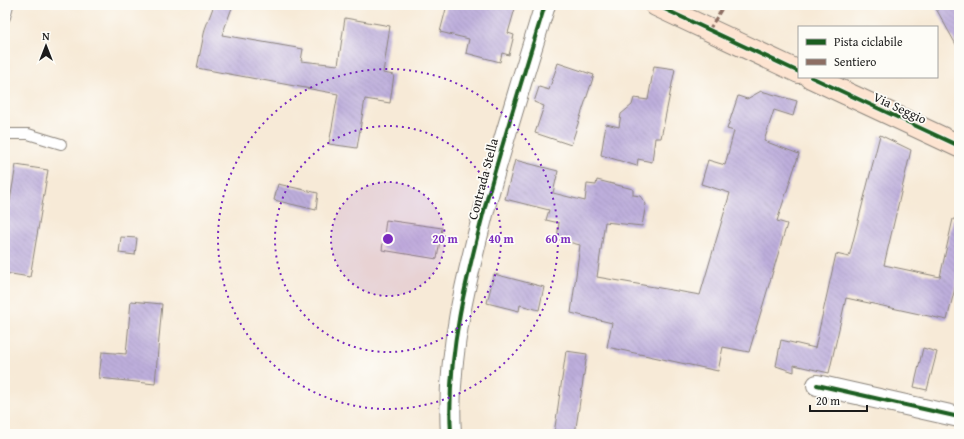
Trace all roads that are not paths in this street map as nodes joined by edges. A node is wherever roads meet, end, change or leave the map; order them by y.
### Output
1 (8, 5) edge
2 (545, 5) edge
3 (656, 5) edge
4 (5, 17) edge
5 (798, 72) edge
6 (812, 78) edge
7 (5, 134) edge
8 (61, 144) dead end
9 (959, 146) edge
10 (817, 385) dead end
11 (959, 417) edge
12 (451, 434) edge

1 - 4 lane
2 - 12 street, Contrada Stella
3 - 5 street
6 - 9 street, Via Seggio
7 - 8 lane
10 - 11 street

